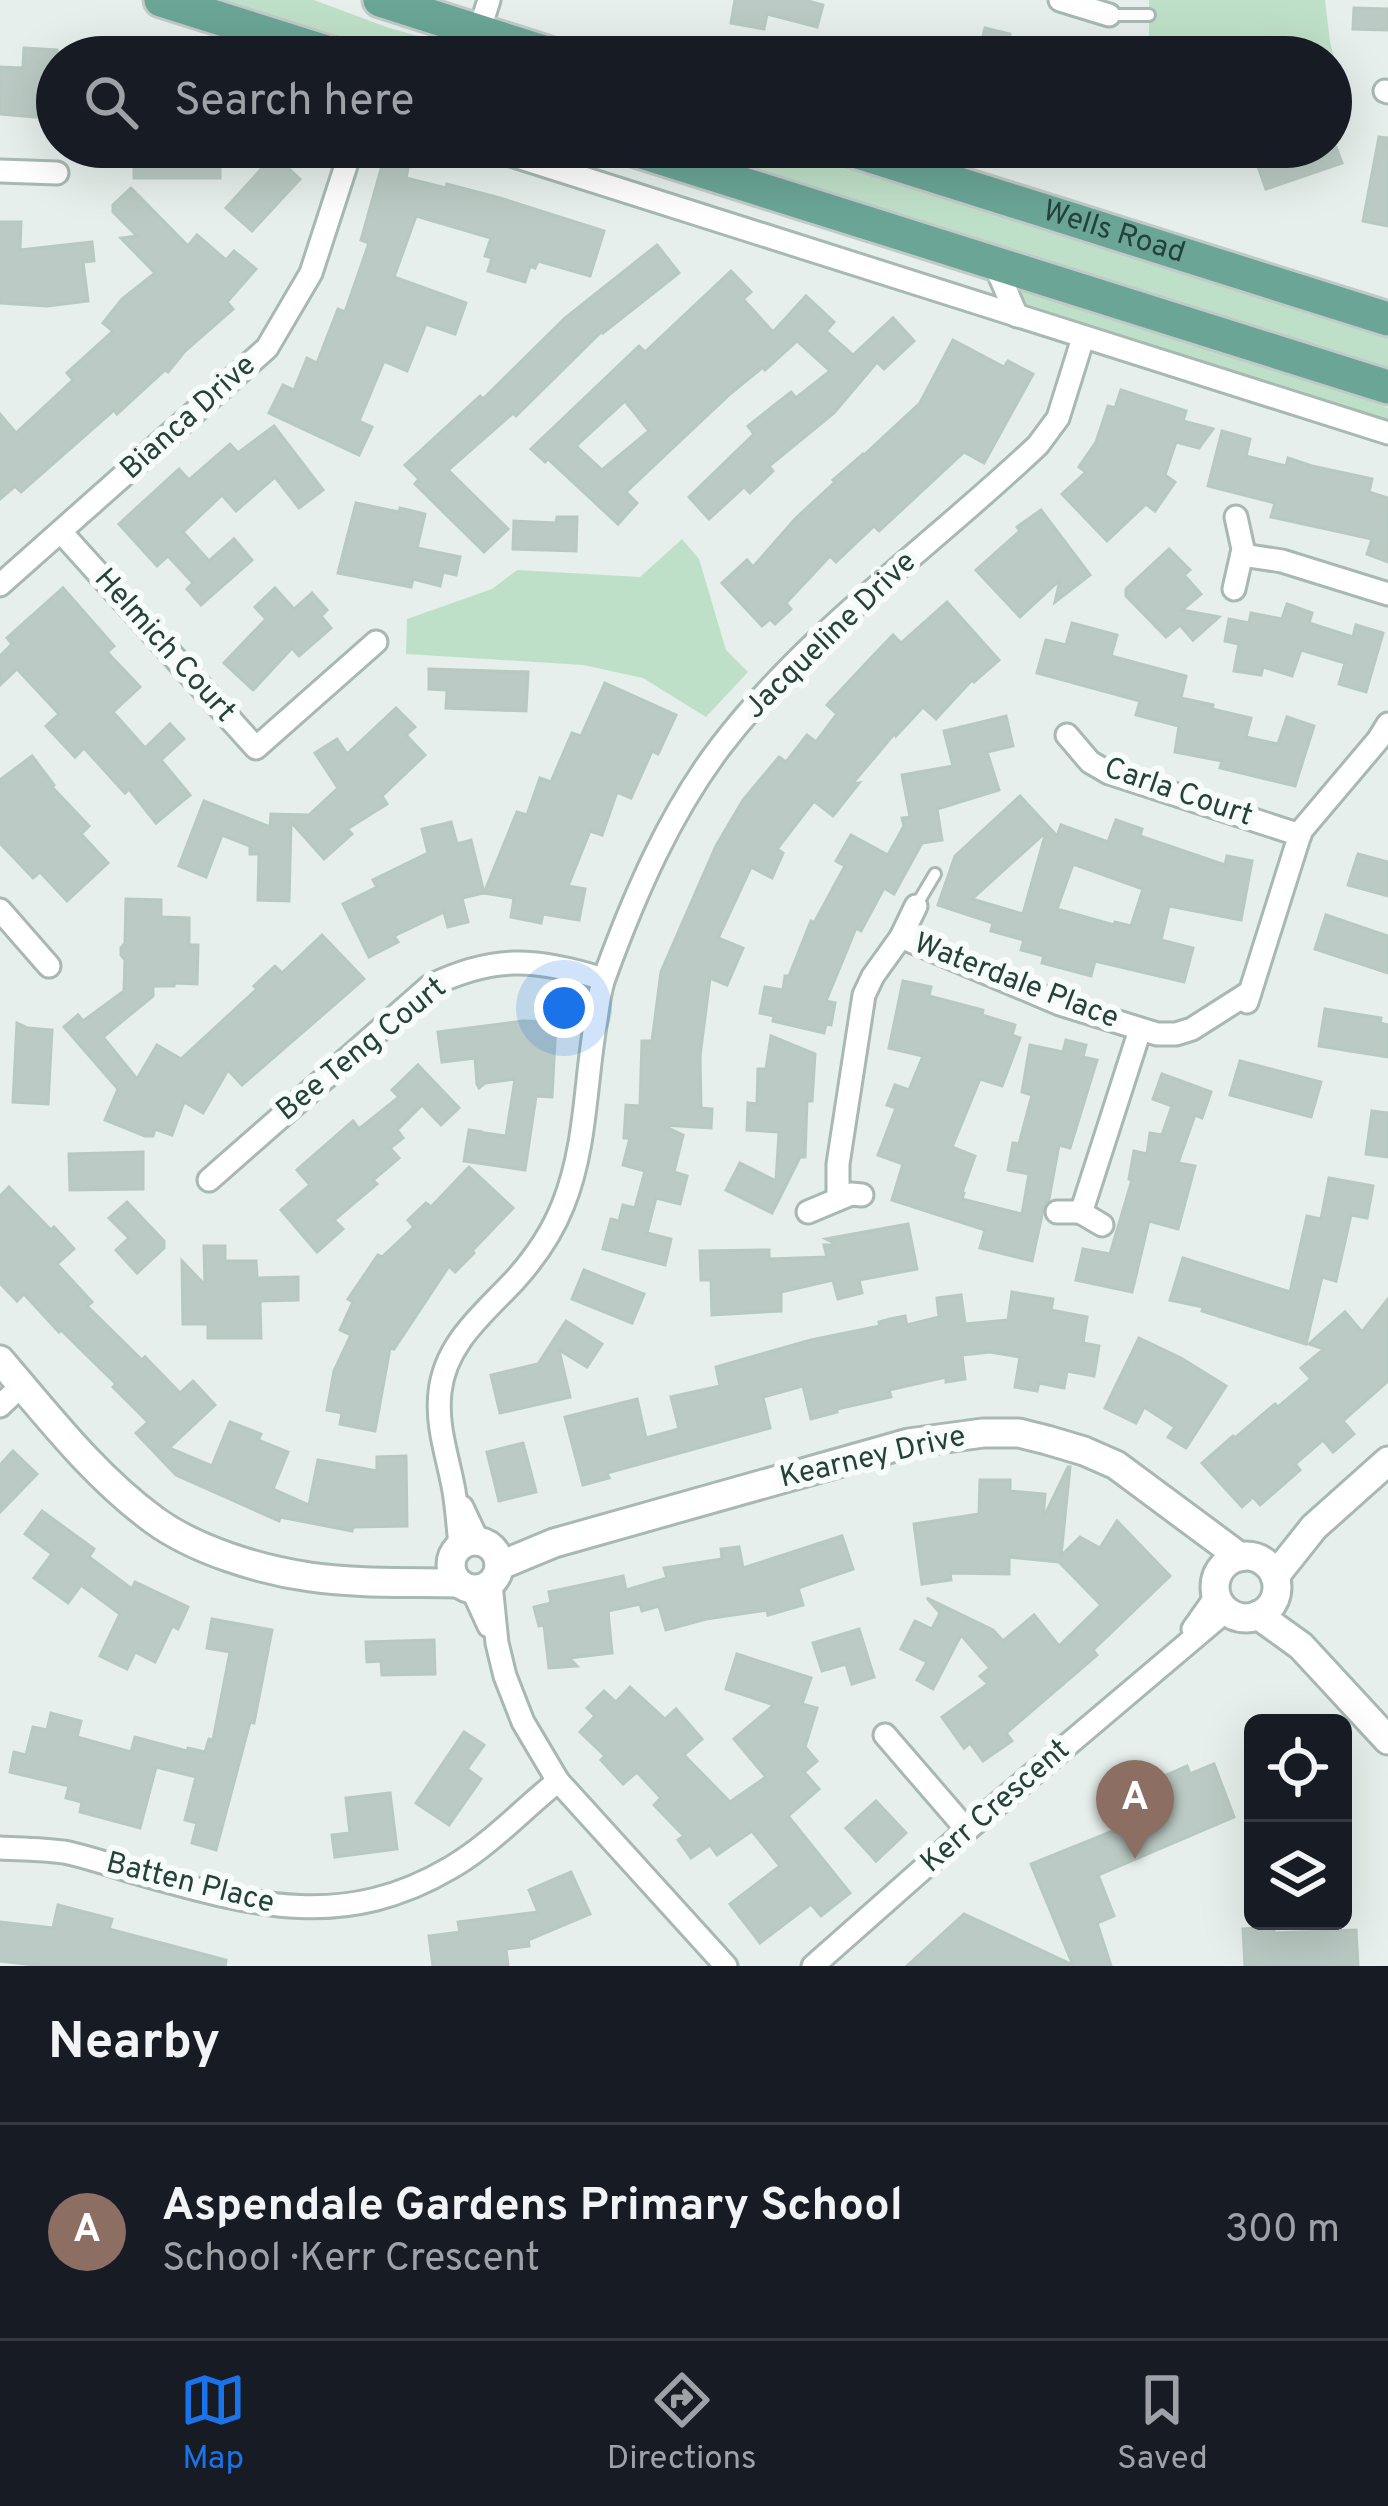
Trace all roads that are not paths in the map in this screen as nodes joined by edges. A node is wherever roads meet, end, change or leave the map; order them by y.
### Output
1 (161, 0) edge
2 (380, 0) edge
3 (1060, 0) edge
4 (1108, 15) joint
5 (1149, 15) dead end
6 (480, 30) edge
7 (275, 36) edge
8 (345, 168) edge
9 (552, 168) edge
10 (693, 168) edge
11 (909, 168) edge
12 (0, 171) edge
13 (57, 173) dead end
14 (994, 263) junction
15 (1018, 316) junction
16 (1388, 319) edge
17 (1083, 338) junction
18 (1388, 387) edge
19 (1388, 433) edge
20 (1236, 517) dead end
21 (61, 532) junction
22 (1242, 555) junction
23 (0, 585) edge
24 (1234, 590) dead end
25 (1388, 594) edge
26 (376, 642) dead end
27 (1388, 724) edge
28 (1066, 735) dead end
29 (1300, 835) junction
30 (935, 874) dead end
31 (916, 907) joint
32 (0, 910) edge
33 (901, 937) junction
34 (50, 965) dead end
35 (603, 979) junction
36 (1140, 1030) junction
37 (209, 1180) dead end
38 (862, 1195) dead end
39 (838, 1199) junction
40 (808, 1212) dead end
41 (1058, 1212) dead end
42 (1081, 1213) junction
43 (1102, 1225) dead end
44 (0, 1360) edge
45 (22, 1385) junction
46 (0, 1406) edge
47 (1388, 1461) edge
48 (475, 1564) junction
49 (1254, 1579) junction
50 (1222, 1603) junction
51 (885, 1735) dead end
52 (1388, 1741) edge
53 (558, 1781) junction
54 (967, 1830) junction
55 (0, 1848) edge
56 (726, 1966) edge
57 (812, 1966) edge

1 - 7 main road
2 - 6 main road
3 - 4 street
4 - 5 lane
8 - 21 street, Bianca Drive
9 - 15 street
10 - 14 main road
11 - 16 main road, Wells Road
12 - 13 street
14 - 15 street
14 - 18 main road
15 - 17 street
17 - 19 street
17 - 35 street, Jacqueline Drive
20 - 22 street
21 - 23 street, Bianca Drive
21 - 26 street, Helmich Court
22 - 24 street
22 - 25 street
27 - 29 street
28 - 29 street, Carla Court
29 - 36 street, Waterdale Place
30 - 31 lane
31 - 33 street
32 - 34 street
33 - 36 street, Waterdale Place
33 - 39 street, Waterdale Place
35 - 37 street, Bee Teng Court
35 - 48 street, Jacqueline Drive
36 - 42 street
38 - 39 street
39 - 40 street
41 - 42 street
42 - 43 street
44 - 45 street, Kearney Drive
45 - 46 street
45 - 48 street, Kearney Drive
47 - 49 street
48 - 49 street, Kearney Drive
48 - 53 street
49 - 50 street
49 - 50 street
49 - 52 street, Kearney Drive
50 - 54 street, Kerr Crescent
51 - 54 street
53 - 55 street, Batten Place
53 - 56 street
54 - 57 street, Kerr Crescent

